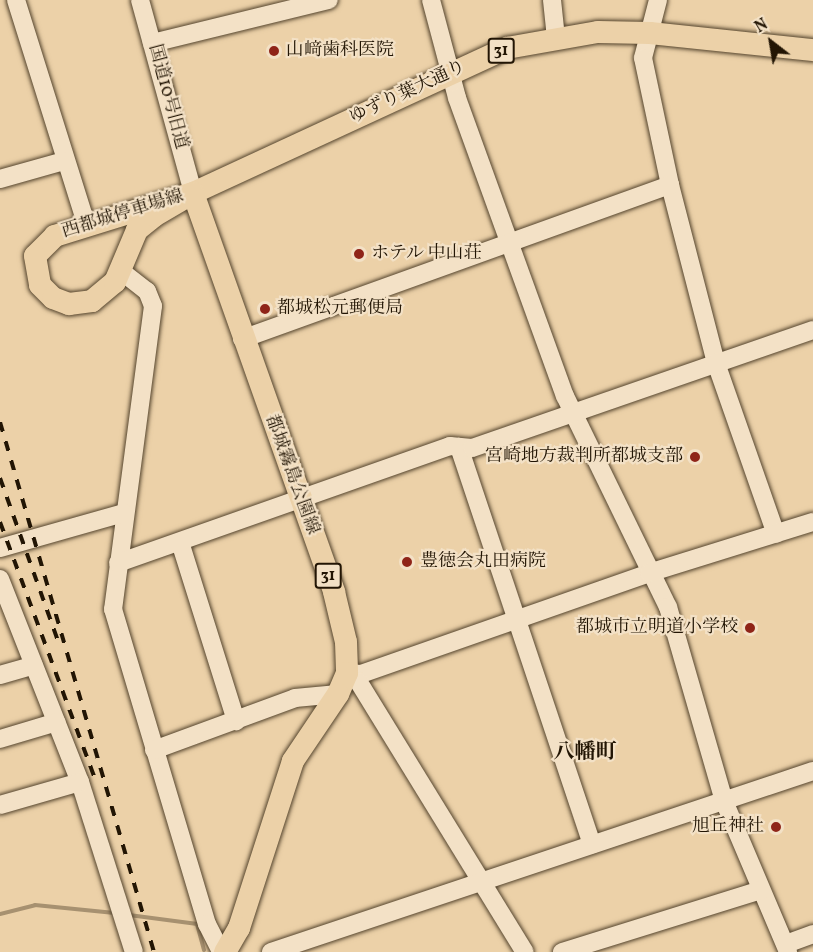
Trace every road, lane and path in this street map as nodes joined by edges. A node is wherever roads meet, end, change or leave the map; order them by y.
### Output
1 (16, 0) edge
2 (140, 0) edge
3 (329, 0) edge
4 (431, 0) edge
5 (552, 0) edge
6 (658, 0) edge
7 (650, 33) junction
8 (556, 37) junction
9 (152, 42) junction
10 (813, 50) edge
11 (449, 73) junction
12 (64, 160) junction
13 (0, 179) edge
14 (670, 185) junction
15 (193, 193) junction
16 (87, 226) junction
17 (509, 243) junction
18 (121, 271) junction
19 (813, 330) edge
20 (242, 339) junction
21 (716, 363) junction
22 (572, 413) junction
23 (459, 447) junction
24 (299, 497) junction
25 (124, 513) junction
26 (813, 522) edge
27 (776, 534) junction
28 (180, 542) junction
29 (0, 548) edge
30 (118, 563) junction
31 (649, 573) junction
32 (0, 579) edge
33 (5, 611) edge
34 (516, 621) junction
35 (34, 665) junction
36 (347, 673) junction
37 (0, 675) edge
38 (338, 694) junction
39 (236, 721) junction
40 (57, 722) junction
41 (0, 739) edge
42 (154, 750) junction
43 (813, 771) edge
44 (80, 782) junction
45 (724, 801) junction
46 (0, 805) edge
47 (592, 844) junction
48 (481, 882) junction
49 (761, 890) junction
50 (813, 934) edge
51 (787, 948) edge
52 (134, 952) edge
53 (223, 952) edge
54 (272, 952) edge
55 (525, 952) edge
56 (562, 952) edge

1 - 12 street
2 - 9 street, 国道10号旧道
3 - 9 street
4 - 11 street
5 - 8 street
6 - 7 street
7 - 8 main road, ゆずり葉大通り / 31
7 - 10 main road, ゆずり葉大通り / 31
7 - 14 street
8 - 11 main road, ゆずり葉大通り / 31
9 - 15 street, 国道10号旧道
11 - 15 main road, ゆずり葉大通り / 31
11 - 17 street
12 - 13 street
12 - 16 street
14 - 17 street
14 - 21 street
15 - 16 main road, 西都城停車場線
15 - 18 main road, 西都城停車場線
15 - 20 main road, 都城霧島公園線 / 31
16 - 18 main road, 西都城停車場線
17 - 20 street
17 - 22 street
18 - 25 street
19 - 21 street
20 - 24 main road, 都城霧島公園線 / 31
21 - 22 street
21 - 27 street
22 - 23 street
22 - 31 street
23 - 24 street
23 - 34 street
24 - 28 street
24 - 36 main road, 都城霧島公園線 / 31
25 - 29 street
25 - 30 street
26 - 27 street
27 - 31 street
28 - 30 street
28 - 39 street
30 - 42 street
31 - 34 street
31 - 45 street
32 - 33 street
33 - 35 street
34 - 36 street
34 - 47 street
35 - 37 street
35 - 40 street
36 - 38 main road, 都城霧島公園線 / 31
36 - 48 street
38 - 39 street
38 - 53 main road, 都城霧島公園線 / 31
39 - 42 street
40 - 41 street
40 - 44 street
42 - 53 street
43 - 45 street
44 - 46 street
44 - 52 street
45 - 47 street
45 - 49 street
47 - 48 street
48 - 54 street
48 - 55 street
49 - 51 street
49 - 56 street
50 - 51 street

